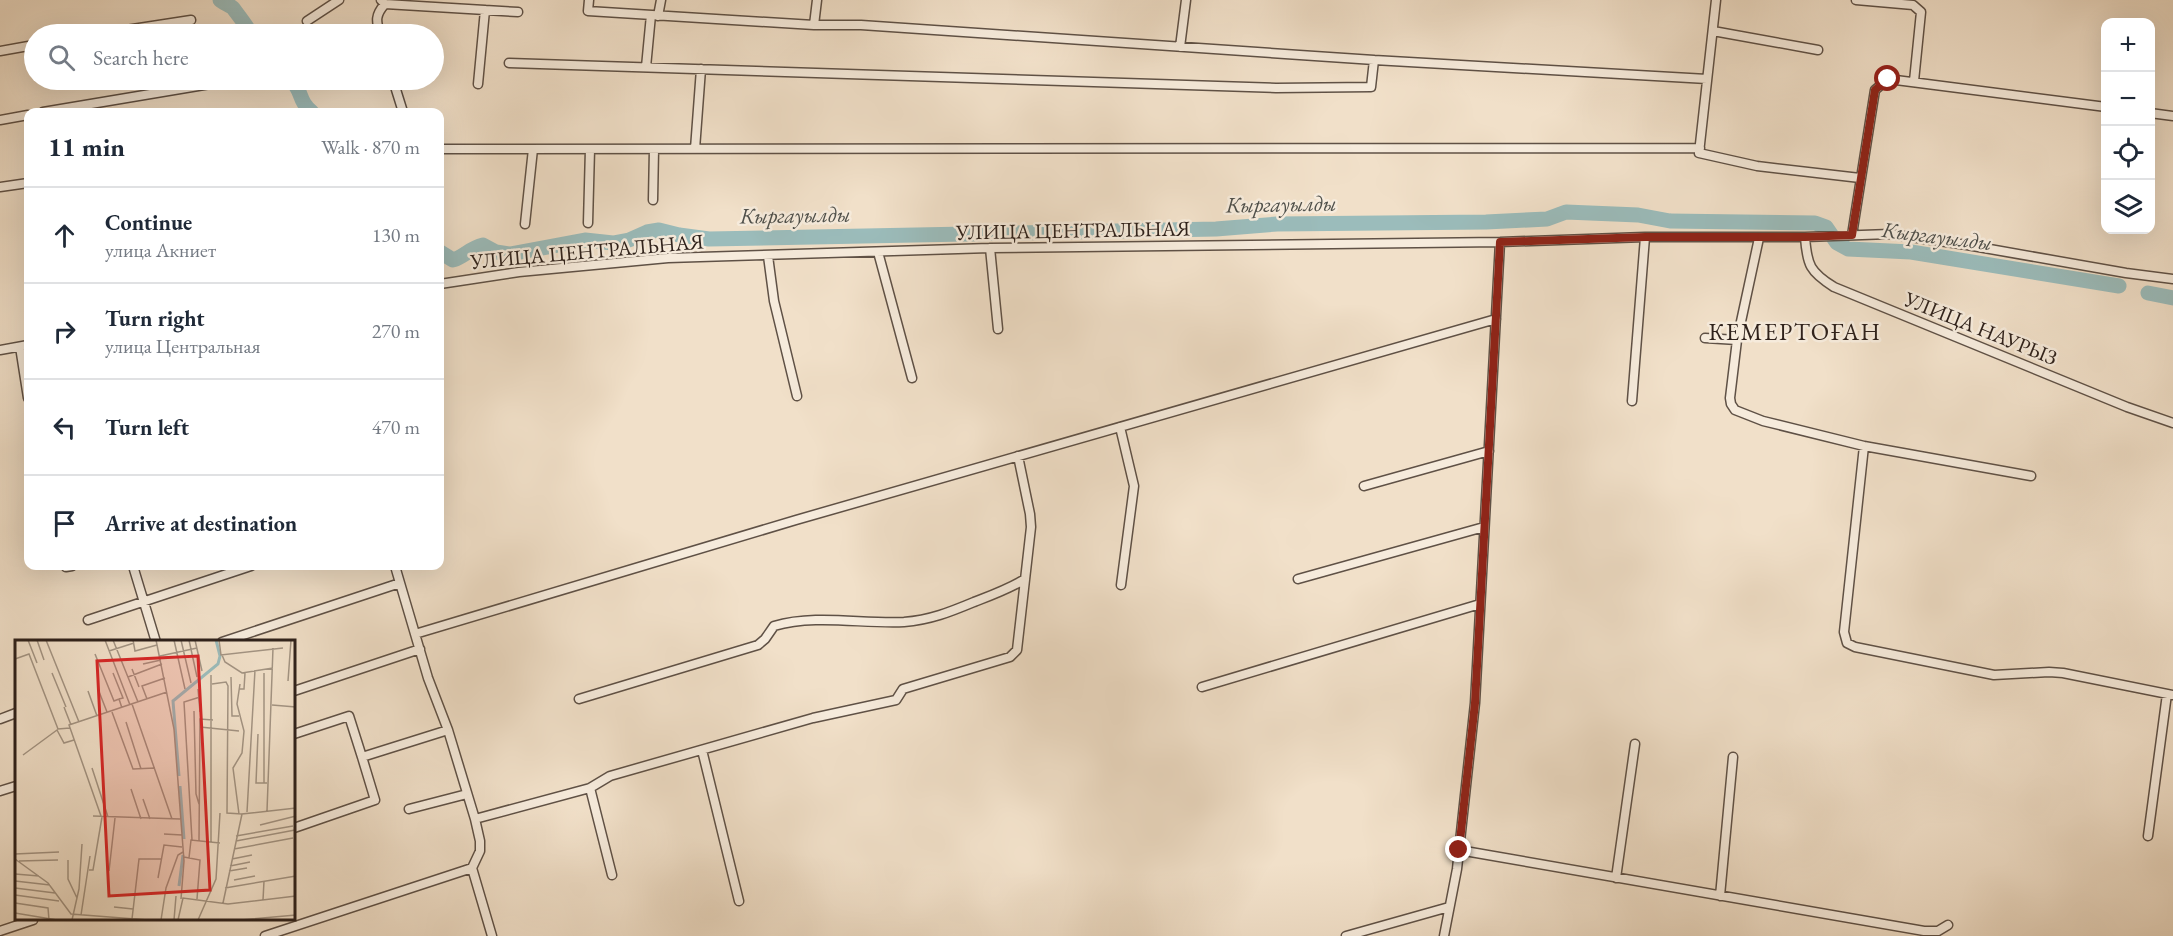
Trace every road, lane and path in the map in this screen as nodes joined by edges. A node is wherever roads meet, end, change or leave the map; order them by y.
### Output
1 (339, 0) edge
2 (589, 0) edge
3 (661, 0) edge
4 (817, 0) edge
5 (1186, 0) edge
6 (1716, 0) edge
7 (1856, 0) edge
8 (383, 2) edge
9 (441, 4) edge
10 (485, 10) junction
11 (518, 12) dead end
12 (655, 15) junction
13 (191, 20) dead end
14 (307, 21) dead end
15 (165, 24) edge
16 (378, 24) edge
17 (813, 25) junction
18 (1713, 31) junction
19 (24, 47) edge
20 (1180, 47) junction
21 (1818, 50) dead end
22 (0, 51) edge
23 (1374, 60) junction
24 (509, 63) dead end
25 (646, 67) junction
26 (700, 69) junction
27 (1707, 79) junction
28 (1914, 81) junction
29 (478, 84) dead end
30 (175, 90) edge
31 (396, 90) edge
32 (2101, 106) edge
33 (68, 108) edge
34 (402, 108) edge
35 (2155, 114) edge
36 (24, 116) edge
37 (2173, 116) edge
38 (0, 120) edge
39 (1700, 148) junction
40 (444, 149) edge
41 (533, 149) junction
42 (590, 149) junction
43 (654, 149) junction
44 (695, 149) junction
45 (1860, 178) junction
46 (24, 184) edge
47 (0, 187) edge
48 (653, 200) dead end
49 (588, 223) dead end
50 (525, 224) dead end
51 (1852, 235) junction
52 (1645, 237) junction
53 (1805, 237) junction
54 (1759, 238) junction
55 (1500, 242) junction
56 (990, 248) junction
57 (878, 252) junction
58 (768, 256) junction
59 (2173, 279) edge
60 (444, 283) edge
61 (1496, 319) junction
62 (998, 329) dead end
63 (1705, 338) dead end
64 (1737, 340) junction
65 (24, 346) edge
66 (0, 350) edge
67 (912, 378) dead end
68 (797, 396) dead end
69 (1632, 401) dead end
70 (2173, 423) edge
71 (1120, 427) junction
72 (1864, 446) junction
73 (1489, 451) junction
74 (1018, 456) junction
75 (2031, 476) dead end
76 (1364, 486) dead end
77 (1484, 527) junction
78 (134, 570) edge
79 (238, 570) edge
80 (396, 570) edge
81 (1025, 579) junction
82 (1298, 579) dead end
83 (400, 583) junction
84 (1121, 585) dead end
85 (144, 600) junction
86 (1480, 604) junction
87 (87, 620) dead end
88 (415, 634) junction
89 (155, 640) edge
90 (228, 640) edge
91 (420, 649) junction
92 (1202, 687) dead end
93 (296, 690) edge
94 (2170, 694) edge
95 (579, 699) dead end
96 (15, 713) edge
97 (0, 719) edge
98 (448, 730) junction
99 (296, 733) edge
100 (1635, 744) dead end
101 (702, 750) junction
102 (362, 757) junction
103 (1733, 757) dead end
104 (15, 786) edge
105 (590, 788) junction
106 (0, 791) edge
107 (467, 794) junction
108 (409, 809) dead end
109 (475, 819) junction
110 (296, 827) edge
111 (2148, 836) dead end
112 (1459, 850) junction
113 (472, 868) junction
114 (612, 875) dead end
115 (1616, 878) junction
116 (1720, 896) junction
117 (739, 901) dead end
118 (1449, 907) junction
119 (30, 921) edge
120 (1948, 925) dead end
121 (0, 931) edge
122 (265, 936) edge
123 (492, 936) edge
124 (1346, 936) edge
125 (1444, 936) edge

1 - 14 street
2 - 12 street
3 - 12 street
4 - 17 street
5 - 20 street
6 - 18 street
7 - 28 street
8 - 9 street
8 - 16 street
9 - 10 street
10 - 11 street
10 - 29 street
12 - 17 street
12 - 25 street
13 - 15 street
17 - 20 street
18 - 21 street
18 - 27 street
19 - 22 street
20 - 23 street
23 - 26 street
23 - 27 street
24 - 25 street
25 - 26 street
26 - 44 street
27 - 39 street
28 - 32 street
28 - 45 street
30 - 33 street
31 - 34 street
35 - 37 street
36 - 38 street
39 - 44 street
39 - 45 street
40 - 41 street
41 - 42 street
41 - 50 street
42 - 43 street
42 - 49 street
43 - 44 street
43 - 48 street
45 - 51 street
46 - 47 street
51 - 53 street, УЛИЦА ЦЕНТРАЛЬНАЯ
51 - 59 street, УЛИЦА ЦЕНТРАЛЬНАЯ
52 - 54 street, УЛИЦА ЦЕНТРАЛЬНАЯ
52 - 55 street, УЛИЦА ЦЕНТРАЛЬНАЯ
52 - 69 street
53 - 54 street, УЛИЦА ЦЕНТРАЛЬНАЯ
53 - 70 street, УЛИЦА НАУРЫЗ
54 - 64 street
55 - 56 street, УЛИЦА ЦЕНТРАЛЬНАЯ
55 - 61 street
56 - 57 street, УЛИЦА ЦЕНТРАЛЬНАЯ
56 - 62 street
57 - 58 street, УЛИЦА ЦЕНТРАЛЬНАЯ
57 - 67 street
58 - 60 street, УЛИЦА ЦЕНТРАЛЬНАЯ
58 - 68 street
61 - 71 street
61 - 73 street
63 - 64 street
64 - 72 street
65 - 66 street
71 - 74 street
71 - 84 street
72 - 75 street
72 - 94 street
73 - 76 street
73 - 77 street
74 - 81 street
74 - 88 street
77 - 82 street
77 - 86 street
78 - 85 street
79 - 85 street
80 - 83 street
81 - 95 street
81 - 101 street
83 - 88 street
83 - 90 street
85 - 87 street
85 - 89 street
86 - 92 street
86 - 112 street
88 - 91 street
91 - 93 street
91 - 98 street
94 - 111 street
96 - 97 street
98 - 102 street
98 - 107 street
99 - 102 street
100 - 115 street
101 - 105 street
101 - 117 street
102 - 110 street
103 - 116 street
104 - 106 street
105 - 109 street
105 - 114 street
107 - 108 street
107 - 109 street
109 - 113 street
112 - 115 street
112 - 118 street
113 - 122 street
113 - 123 street
115 - 116 street
116 - 120 street
118 - 124 street
118 - 125 street
119 - 121 street

